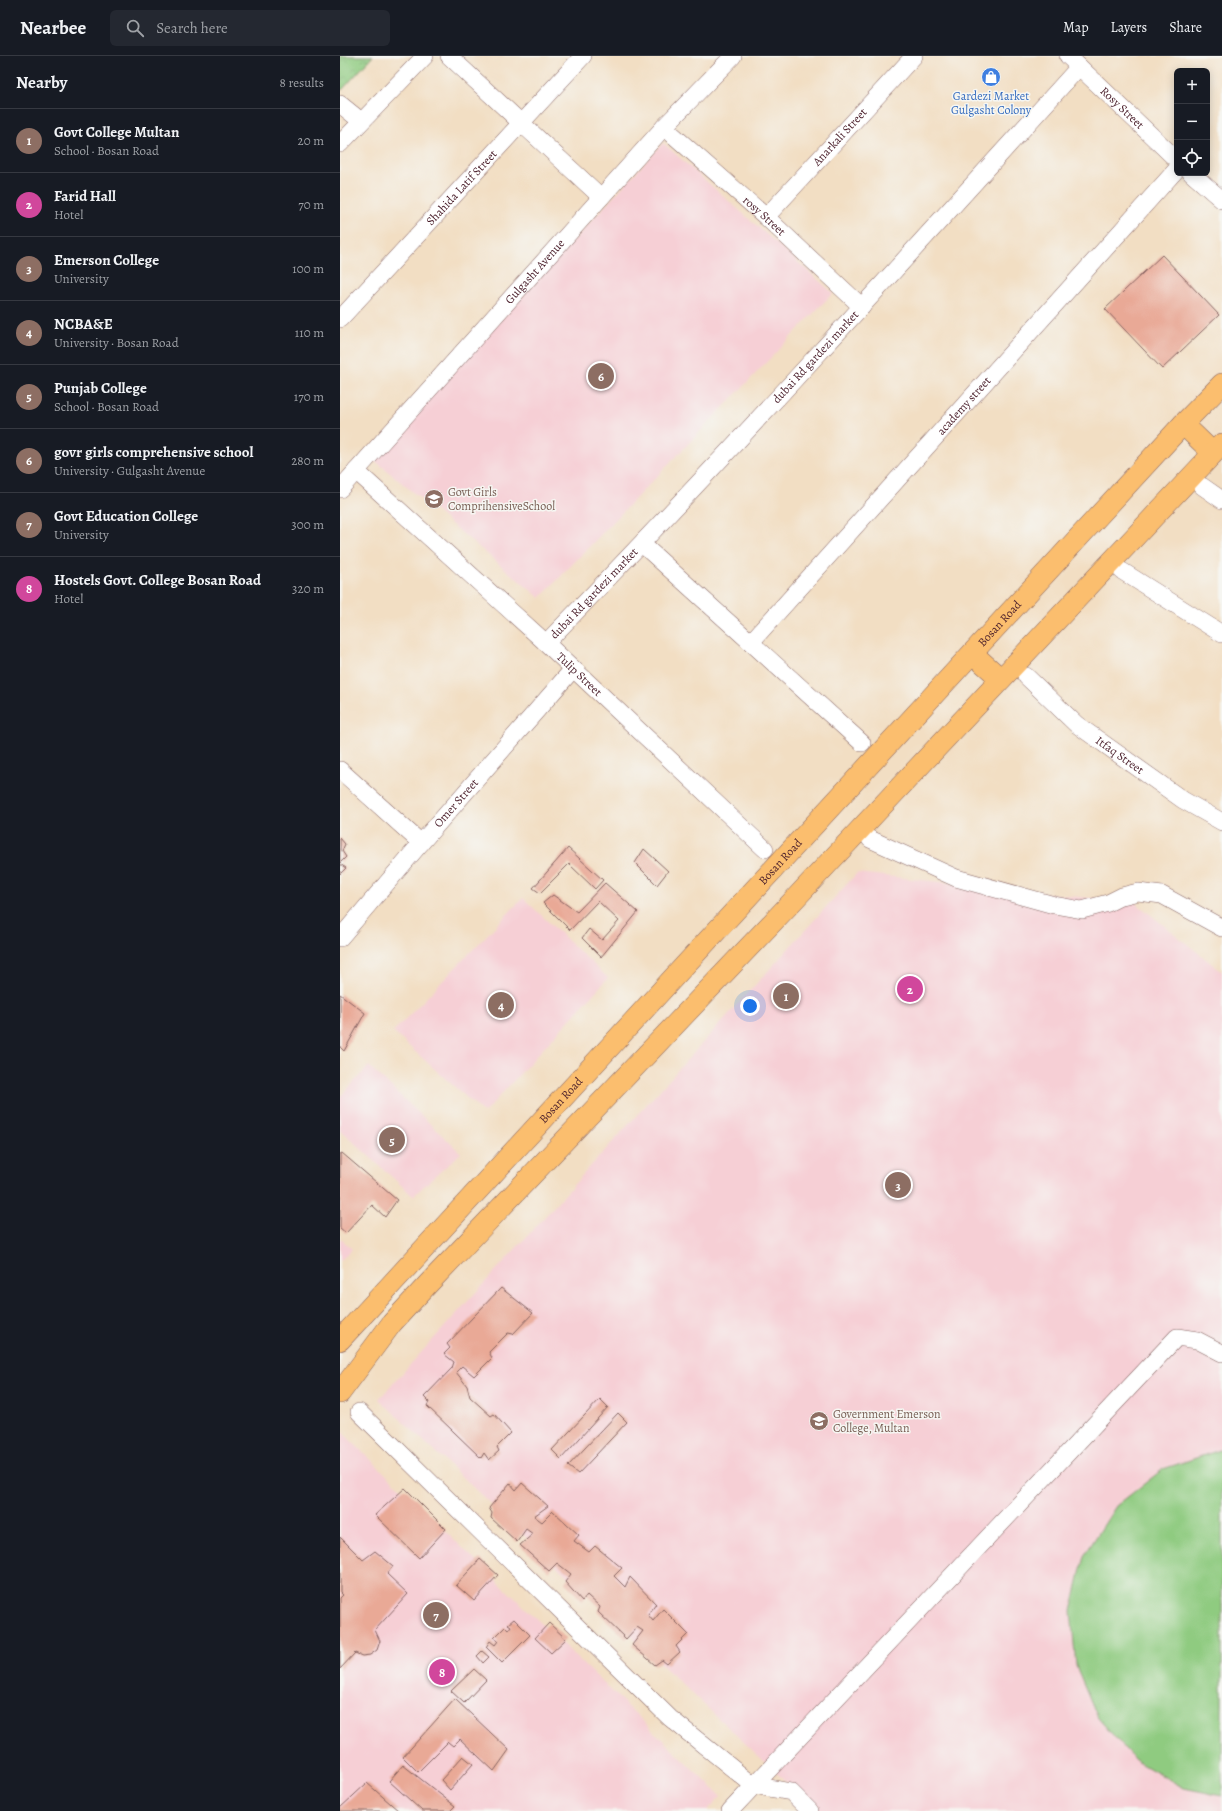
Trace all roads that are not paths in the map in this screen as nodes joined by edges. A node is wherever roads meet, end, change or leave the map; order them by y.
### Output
1 (425, 56) edge
2 (449, 56) edge
3 (584, 56) edge
4 (732, 56) edge
5 (914, 56) edge
6 (1074, 62) edge
7 (340, 104) edge
8 (360, 121) junction
9 (521, 123) junction
10 (664, 127) junction
11 (340, 144) edge
12 (1174, 157) edge
13 (1174, 172) edge
14 (1194, 176) edge
15 (601, 197) junction
16 (1222, 200) edge
17 (766, 217) junction
18 (862, 307) junction
19 (340, 319) edge
20 (1222, 384) edge
21 (1183, 424) junction
22 (1217, 448) edge
23 (356, 471) junction
24 (1202, 486) dead end
25 (340, 489) edge
26 (1222, 500) edge
27 (642, 544) junction
28 (1122, 571) dead end
29 (1222, 634) edge
30 (751, 642) junction
31 (546, 643) junction
32 (973, 654) junction
33 (574, 669) junction
34 (1026, 676) dead end
35 (1001, 679) junction
36 (862, 743) dead end
37 (340, 770) edge
38 (1222, 822) edge
39 (870, 839) dead end
40 (421, 843) junction
41 (765, 849) dead end
42 (1222, 928) edge
43 (340, 938) edge
44 (340, 1340) edge
45 (1222, 1353) edge
46 (340, 1393) edge
47 (359, 1412) dead end
48 (754, 1785) junction
49 (730, 1811) edge
50 (810, 1811) edge

1 - 8 street
2 - 9 street
3 - 9 street, Shahida Latif Street
4 - 10 street, Gulgasht Avenue
5 - 17 street, Anarkali Street
6 - 12 street, Rosy Street
6 - 18 street, dubai Rd gardezi market
7 - 8 street
8 - 11 street
9 - 15 street
9 - 19 street, Shahida Latif Street
10 - 15 street, Gulgasht Avenue
10 - 17 street, rosy Street
13 - 30 street, academy street
14 - 16 street
15 - 23 street, Gulgasht Avenue
17 - 18 street, rosy Street
18 - 27 street, dubai Rd gardezi market
20 - 21 main road, Bosan Road
21 - 22 main road
21 - 32 main road, Bosan Road
22 - 35 main road
23 - 25 street, Gulgasht Avenue
23 - 31 street, Tulip Street
24 - 26 street
27 - 30 street
27 - 31 street, dubai Rd gardezi market
28 - 29 street
30 - 36 street
31 - 33 street, Tulip Street
32 - 35 main road
32 - 44 main road, Bosan Road
33 - 40 street, Omer Street
33 - 41 street, Tulip Street
34 - 38 street, Itfaq Street
35 - 46 main road
37 - 40 street
39 - 42 street
40 - 43 street, Omer Street
45 - 48 street
47 - 48 street
48 - 49 street
48 - 50 street

